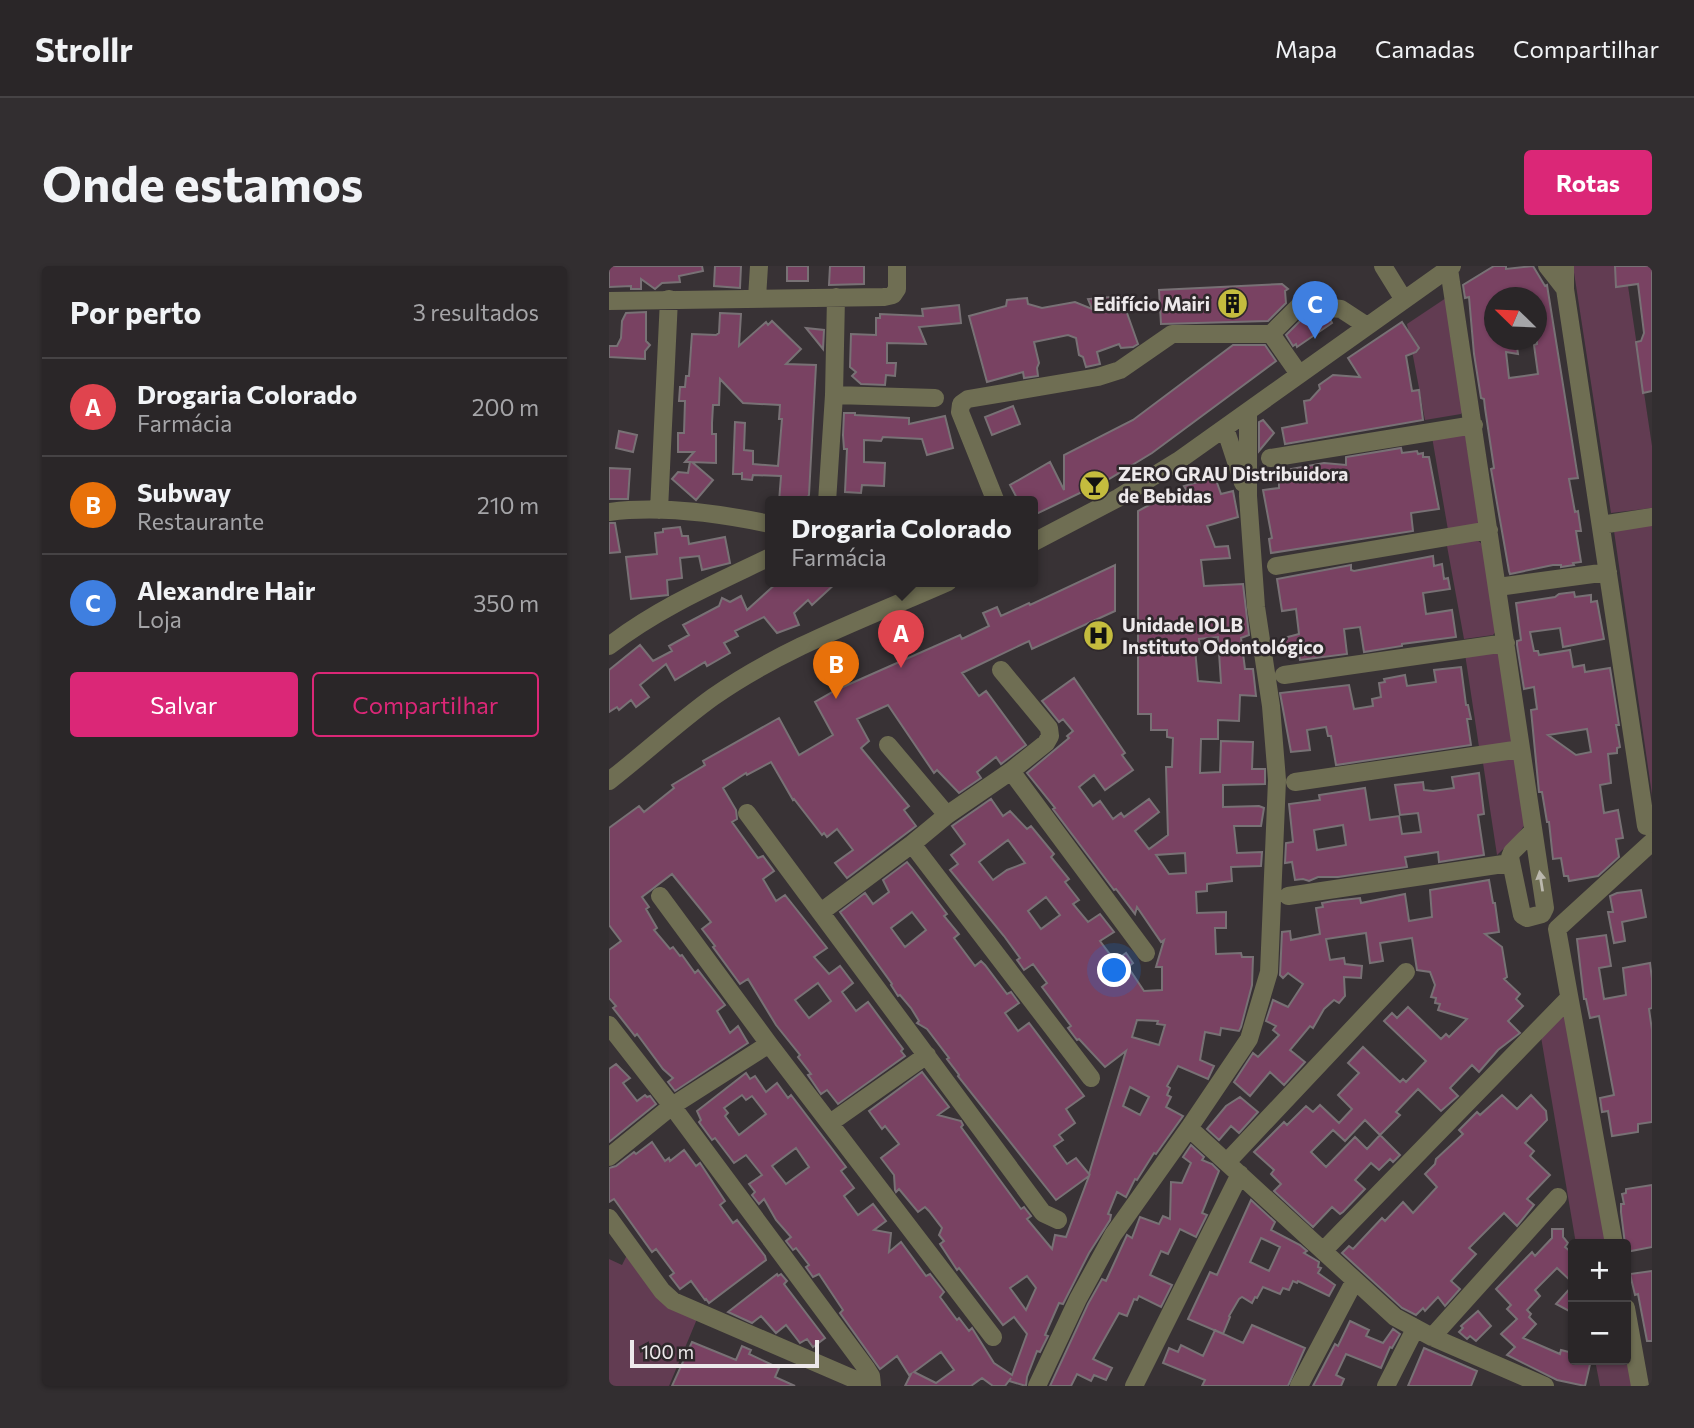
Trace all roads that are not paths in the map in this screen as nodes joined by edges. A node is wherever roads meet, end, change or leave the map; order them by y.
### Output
1 (759, 266) edge
2 (897, 266) edge
3 (1384, 266) edge
4 (1546, 266) edge
5 (1565, 266) edge
6 (1451, 267) edge
7 (1565, 289) junction
8 (836, 297) junction
9 (757, 298) junction
10 (669, 299) junction
11 (1404, 300) junction
12 (609, 301) edge
13 (1367, 326) junction
14 (1271, 334) junction
15 (1299, 374) junction
16 (834, 395) junction
17 (935, 398) dead end
18 (1248, 412) junction
19 (1474, 425) junction
20 (1225, 428) junction
21 (1270, 458) dead end
22 (827, 496) edge
23 (994, 496) edge
24 (1248, 496) junction
25 (660, 510) junction
26 (609, 512) edge
27 (1652, 517) edge
28 (765, 523) edge
29 (1601, 525) junction
30 (1489, 530) junction
31 (1038, 540) edge
32 (765, 559) edge
33 (1276, 566) dead end
34 (1608, 572) junction
35 (937, 587) edge
36 (1497, 587) junction
37 (1506, 643) junction
38 (609, 646) edge
39 (1001, 670) dead end
40 (1284, 675) dead end
41 (888, 745) dead end
42 (1521, 749) junction
43 (1011, 771) junction
44 (609, 781) edge
45 (1295, 782) dead end
46 (747, 813) dead end
47 (947, 815) junction
48 (1533, 831) junction
49 (1649, 838) edge
50 (912, 844) junction
51 (1510, 863) junction
52 (1652, 865) edge
53 (660, 896) dead end
54 (1288, 896) dead end
55 (821, 912) junction
56 (1146, 953) dead end
57 (1406, 972) dead end
58 (1569, 998) junction
59 (609, 1025) edge
60 (769, 1044) junction
61 (927, 1055) junction
62 (1091, 1078) dead end
63 (672, 1106) junction
64 (830, 1123) junction
65 (1189, 1128) junction
66 (609, 1157) edge
67 (1233, 1168) junction
68 (1558, 1197) dead end
69 (609, 1218) edge
70 (1058, 1220) dead end
71 (1613, 1239) edge
72 (1323, 1251) junction
73 (1354, 1282) junction
74 (1423, 1333) junction
75 (1631, 1336) edge
76 (993, 1337) dead end
77 (1538, 1385) edge
78 (871, 1386) edge
79 (1037, 1386) edge
80 (1135, 1386) edge
81 (1299, 1386) edge
82 (1386, 1386) edge
83 (1640, 1386) edge

1 - 9 street
2 - 8 street
3 - 11 street
4 - 7 street
5 - 7 street
6 - 11 street
6 - 19 street
7 - 29 street
8 - 9 street
8 - 16 street
9 - 10 street
10 - 12 street
10 - 25 street
11 - 13 street
13 - 14 street
13 - 15 street
14 - 15 street
14 - 23 street
15 - 18 street
16 - 17 street
16 - 22 street
18 - 20 street
18 - 24 street
19 - 21 street
19 - 30 street
20 - 24 street
20 - 31 street
24 - 65 street
25 - 26 street
25 - 28 street
27 - 29 street
29 - 34 street
30 - 33 street
30 - 36 street
32 - 38 street
34 - 36 street
34 - 49 street
35 - 44 street
36 - 37 street
37 - 40 street
37 - 42 street
39 - 43 street
41 - 47 street
42 - 45 street
42 - 48 street
43 - 47 street
43 - 56 street
46 - 55 street
47 - 50 street
48 - 51 street
51 -> 48 street
49 - 52 street
49 - 58 street
50 - 55 street
50 - 62 street
51 - 54 street
53 - 60 street
55 - 61 street
57 - 67 street
58 - 71 street
58 - 72 street
59 - 63 street
60 - 63 street
60 - 64 street
61 - 64 street
61 - 70 street
63 - 66 street
63 - 78 street
64 - 76 street
65 - 67 street
65 - 79 street
67 - 72 street
67 - 80 street
68 - 74 street
69 - 78 street
72 - 73 street
73 - 74 street
73 - 81 street
74 - 77 street
74 - 82 street
75 - 83 street

